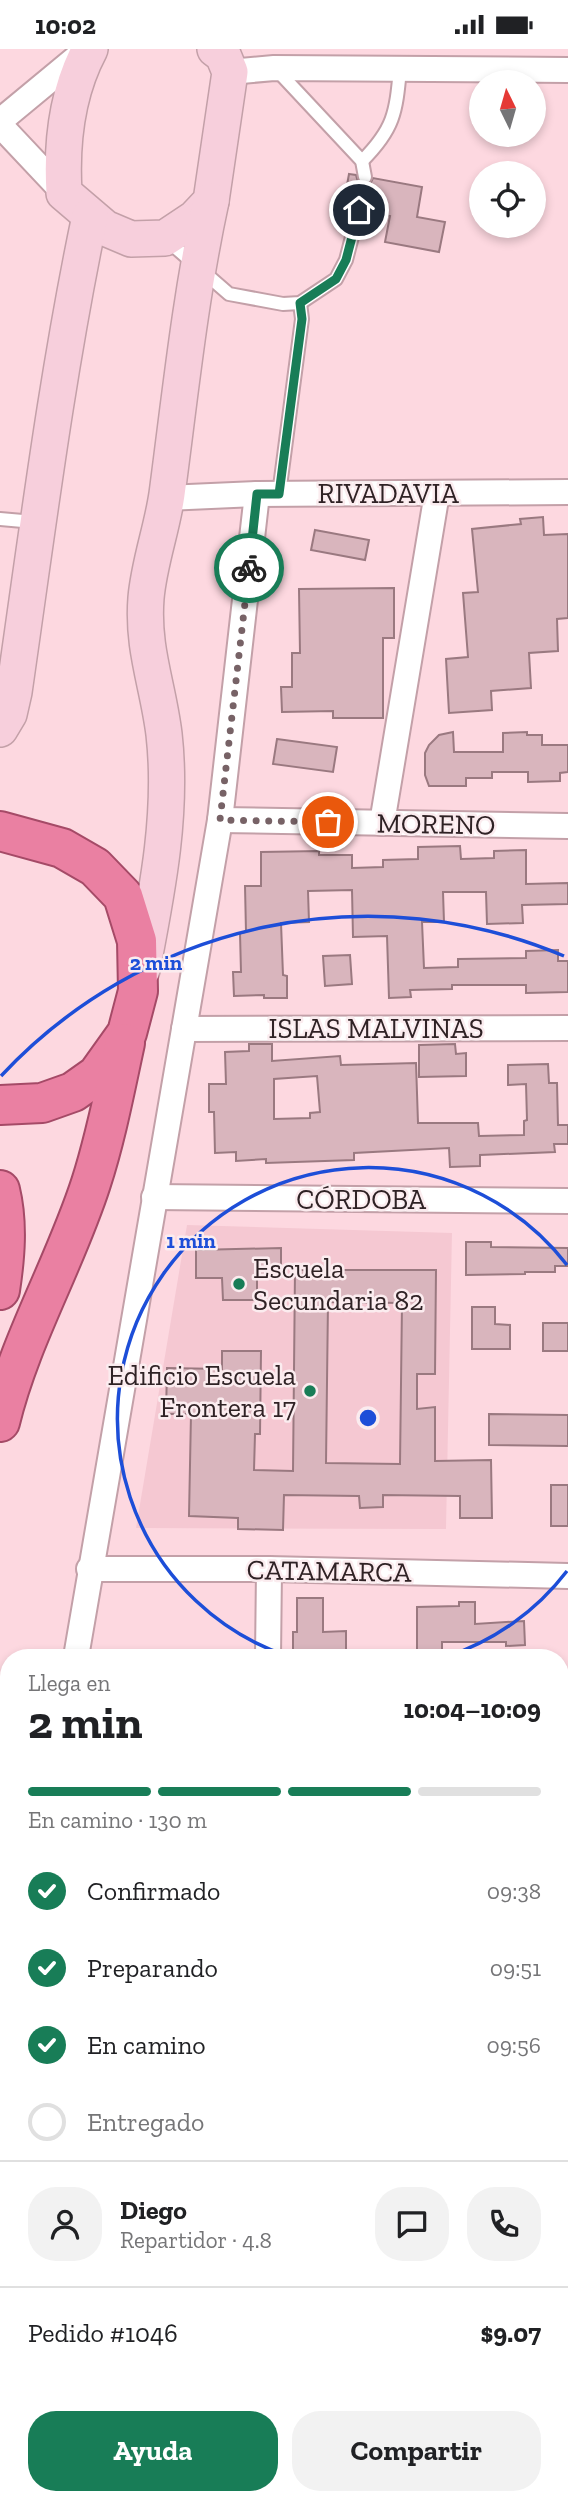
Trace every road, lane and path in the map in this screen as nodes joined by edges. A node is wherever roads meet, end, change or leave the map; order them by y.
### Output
1 (89, 49) edge
2 (223, 56) edge
3 (274, 68) junction
4 (400, 69) junction
5 (568, 70) edge
6 (0, 123) edge
7 (362, 161) junction
8 (365, 177) dead end
9 (64, 193) junction
10 (211, 201) junction
11 (359, 210) dead end
12 (90, 216) junction
13 (164, 238) junction
14 (197, 267) junction
15 (300, 303) junction
16 (568, 492) edge
17 (437, 493) junction
18 (268, 494) junction
19 (166, 498) junction
20 (0, 519) edge
21 (38, 523) junction
22 (0, 729) edge
23 (220, 820) junction
24 (382, 823) junction
25 (568, 826) edge
26 (0, 831) edge
27 (138, 991) junction
28 (184, 1028) junction
29 (568, 1028) edge
30 (127, 1033) junction
31 (0, 1105) edge
32 (0, 1190) edge
33 (154, 1197) junction
34 (568, 1201) edge
35 (0, 1290) edge
36 (0, 1422) edge
37 (89, 1569) junction
38 (269, 1569) junction
39 (568, 1576) edge
40 (77, 1649) edge
41 (268, 1649) edge

1 - 6 street
1 - 9 main road
2 - 3 street
2 - 10 main road
3 - 4 street
3 - 7 lane
4 - 5 street
4 - 7 lane
6 - 9 street
7 - 8 lane
9 - 12 main road
10 - 13 main road
10 - 14 main road
11 - 15 lane
12 - 13 main road
12 - 21 main road
13 - 14 lane
14 - 15 lane
14 - 19 main road
15 - 18 lane
16 - 17 street, RIVADAVIA
17 - 18 street, RIVADAVIA
17 - 24 street
18 - 19 street, RIVADAVIA
18 - 23 street
19 - 27 main road
20 - 21 lane
21 - 22 main road
23 - 24 street, MORENO
23 - 28 street
24 - 25 street, MORENO
26 - 27 highway
27 - 30 highway
28 - 29 street, ISLAS MALVINAS
28 - 33 street
30 - 31 highway
30 - 36 highway
32 - 35 highway
33 - 34 street, CÓRDOBA
33 - 37 street
37 - 38 street, CATAMARCA
37 - 40 street
38 - 39 street, CATAMARCA
38 - 41 street

